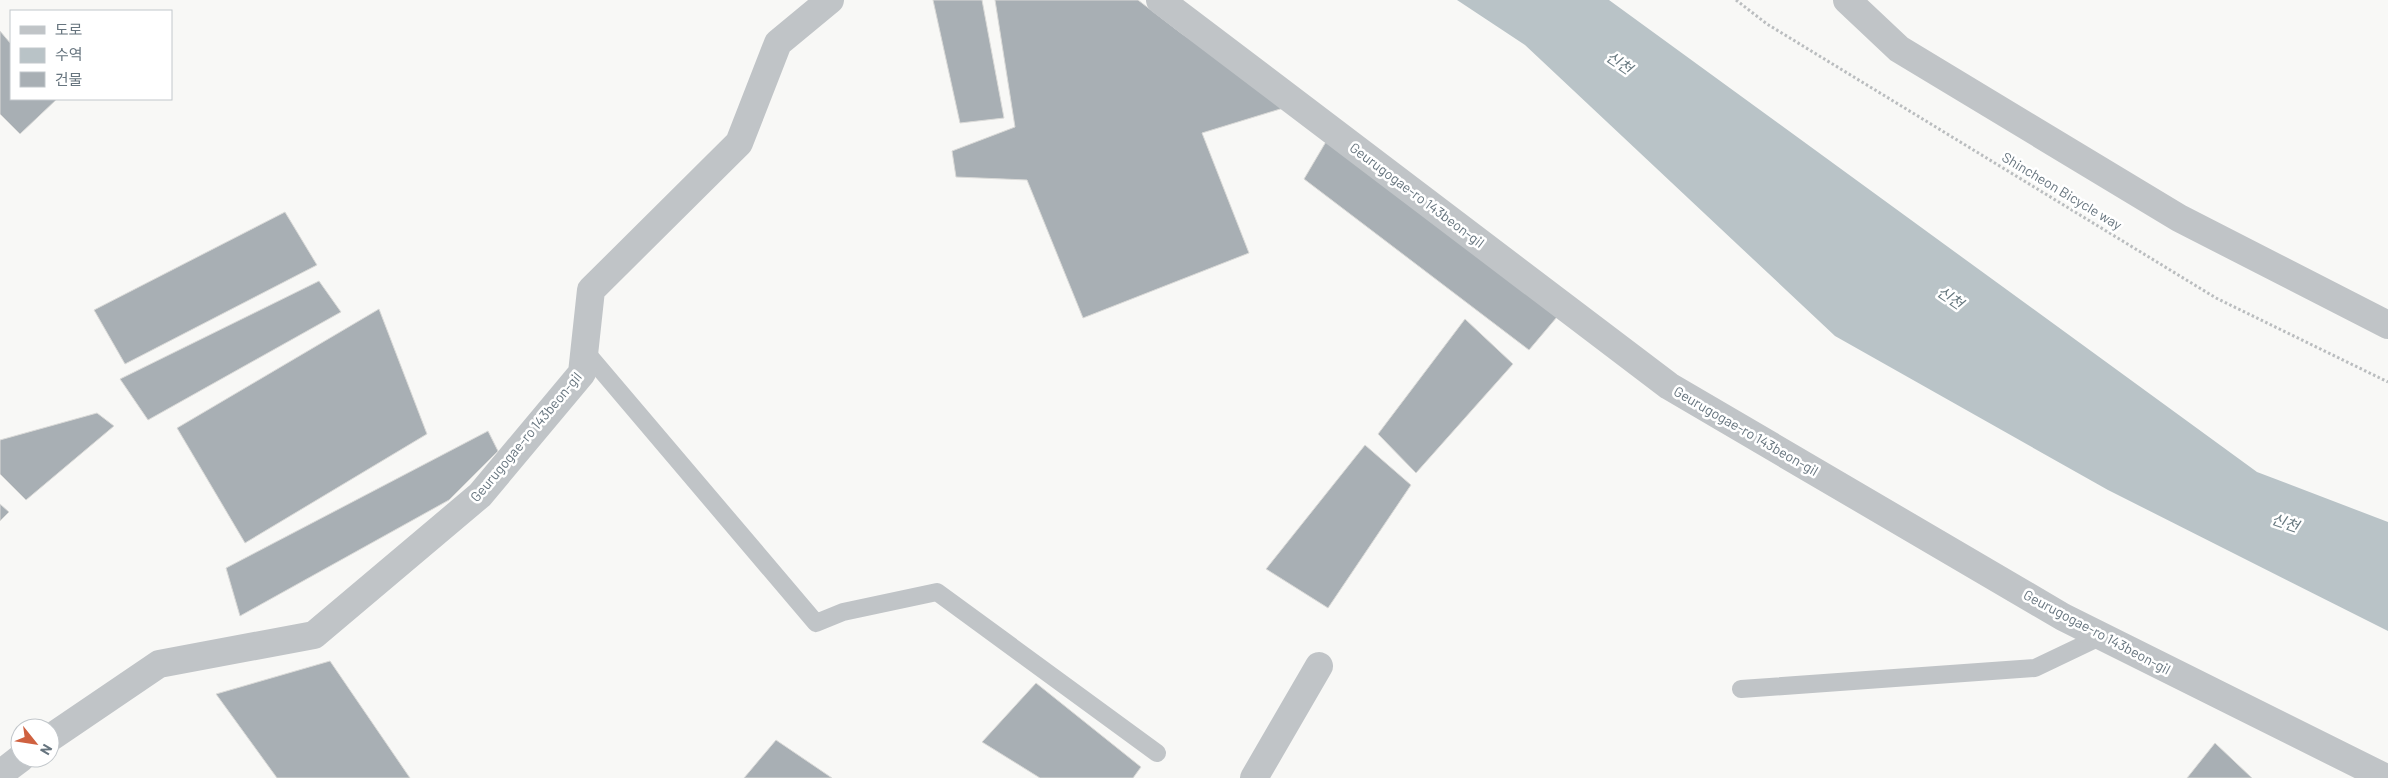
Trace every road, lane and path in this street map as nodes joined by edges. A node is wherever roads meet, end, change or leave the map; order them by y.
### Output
1 (830, 0) edge
2 (1160, 0) edge
3 (1736, 0) edge
4 (1847, 0) edge
5 (2388, 325) edge
6 (584, 351) junction
7 (2388, 382) edge
8 (2102, 636) junction
9 (1319, 666) dead end
10 (1741, 689) dead end
11 (60, 731) edge
12 (1157, 753) dead end
13 (10, 766) edge
14 (0, 774) edge
15 (1254, 778) edge
16 (2386, 778) edge

1 - 6 street, Geurugogae-ro 143beon-gil
2 - 8 street, Geurugogae-ro 143beon-gil
3 - 7 path, Shincheon Bicycle way
4 - 5 street
6 - 11 street, Geurugogae-ro 143beon-gil
6 - 12 lane
8 - 10 lane
8 - 16 street, Geurugogae-ro 143beon-gil
9 - 15 street
13 - 14 street

